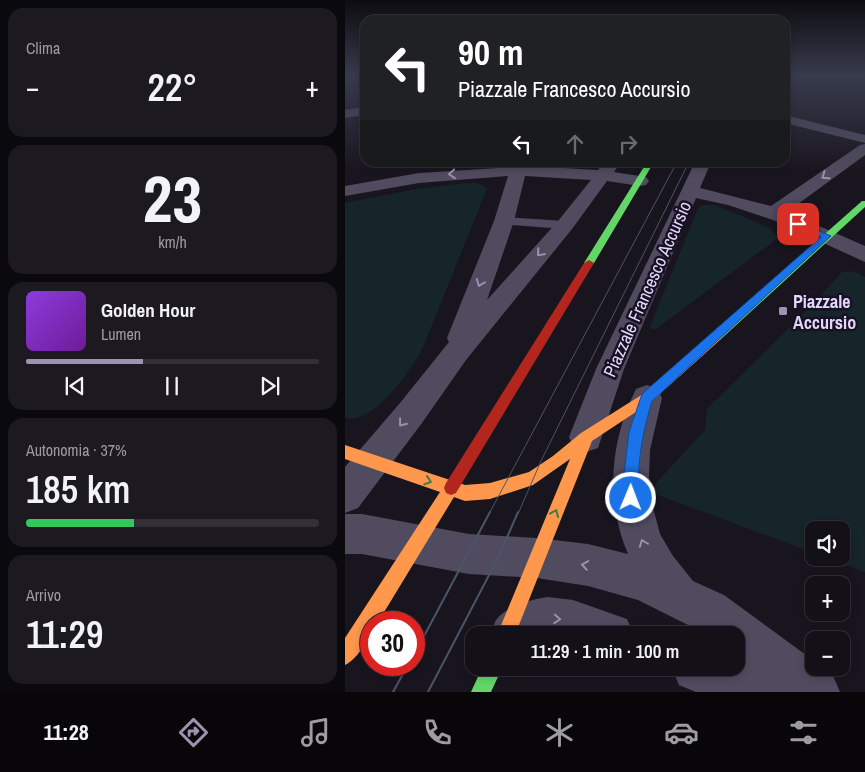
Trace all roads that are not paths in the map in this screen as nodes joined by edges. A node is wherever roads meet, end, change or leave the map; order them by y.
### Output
1 (360, 112) edge
2 (345, 114) edge
3 (790, 120) edge
4 (865, 139) edge
5 (865, 148) edge
6 (511, 167) edge
7 (520, 167) edge
8 (564, 167) edge
9 (648, 167) edge
10 (701, 167) edge
11 (609, 168) edge
12 (640, 180) junction
13 (345, 191) edge
14 (691, 192) junction
15 (865, 203) edge
16 (772, 214) junction
17 (504, 220) junction
18 (565, 225) junction
19 (827, 236) junction
20 (865, 255) edge
21 (456, 352) junction
22 (647, 398) junction
23 (586, 438) junction
24 (358, 457) edge
25 (451, 488) junction
26 (345, 495) edge
27 (345, 534) edge
28 (415, 545) junction
29 (537, 558) junction
30 (680, 597) junction
31 (509, 626) edge
32 (525, 626) edge
33 (586, 626) edge
34 (345, 655) edge
35 (488, 676) edge
36 (736, 676) edge
37 (812, 691) edge
38 (481, 692) edge

1 - 2 street
3 - 4 street
5 -> 16 street
6 -> 13 street
7 - 17 street
8 - 11 street
9 - 12 street
10 - 14 street
11 - 12 street
11 - 18 street
12 - 25 street
14 - 16 street, Piazzale Francesco Accursio
14 - 23 street, Piazzale Francesco Accursio
15 - 19 street
16 - 19 street, Piazzale Francesco Accursio
17 - 18 lane
17 -> 21 street
18 -> 21 street
19 - 20 street, Piazzale Francesco Accursio
19 - 22 street
21 -> 24 street
22 - 23 street
30 -> 22 street
23 - 25 street
29 -> 23 street, Piazzale Francesco Accursio
24 -> 25 street
24 - 26 street
25 - 28 street
27 - 28 street
28 - 29 street
28 - 34 street
30 -> 29 street
29 - 31 street, Piazzale Francesco Accursio
30 - 37 street
32 -> 33 street
35 - 38 street
36 - 37 street

